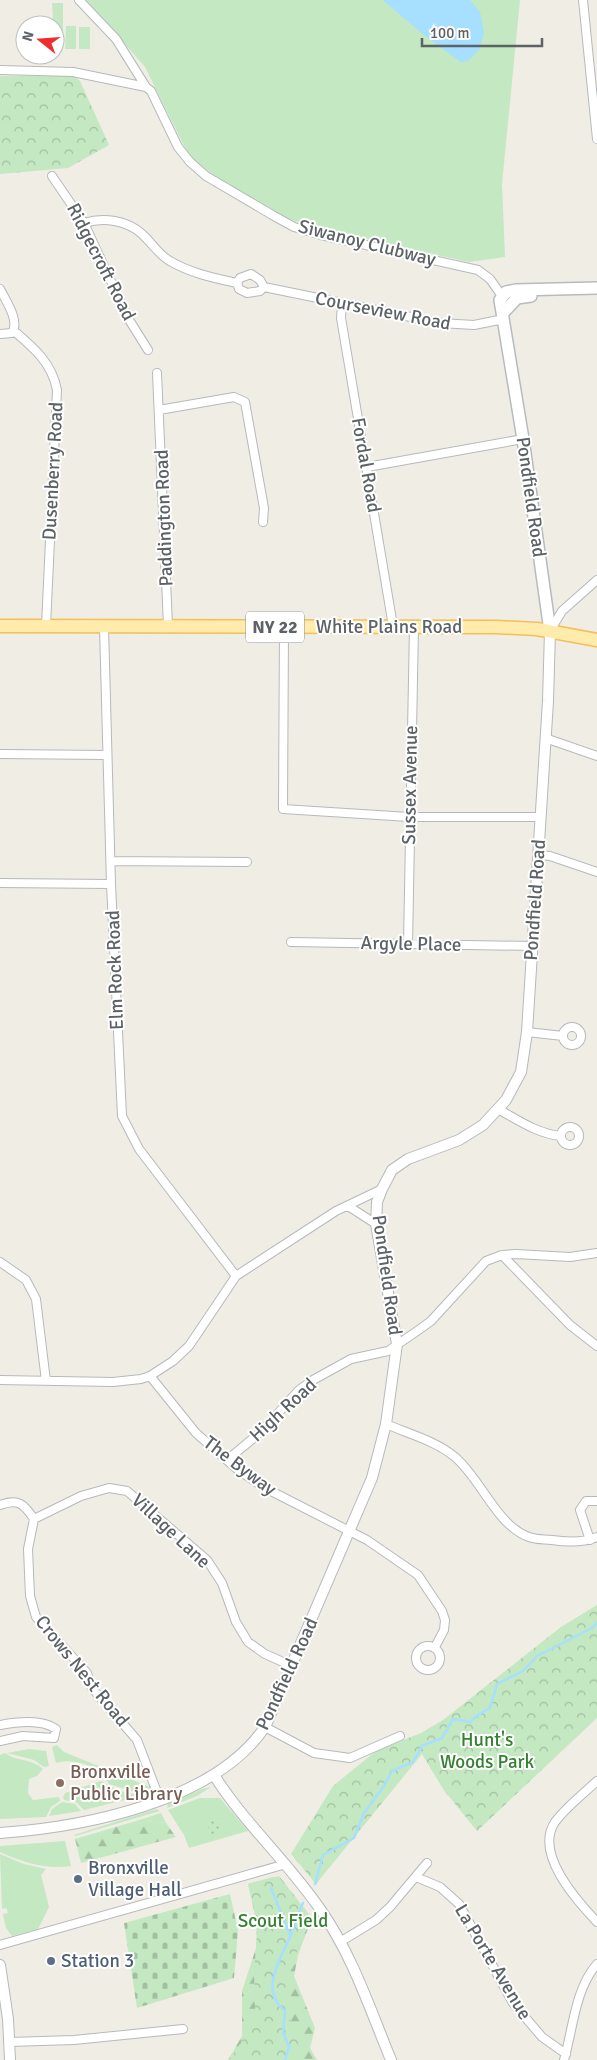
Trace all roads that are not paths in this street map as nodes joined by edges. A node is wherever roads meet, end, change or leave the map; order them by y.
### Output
1 (79, 0) edge
2 (583, 0) edge
3 (0, 70) edge
4 (146, 87) junction
5 (596, 110) edge
6 (597, 139) edge
7 (52, 176) dead end
8 (84, 223) junction
9 (237, 283) junction
10 (264, 287) junction
11 (597, 288) edge
12 (0, 289) edge
13 (554, 290) junction
14 (502, 296) junction
15 (342, 304) junction
16 (503, 316) junction
17 (14, 331) junction
18 (0, 334) edge
19 (148, 350) dead end
20 (157, 373) dead end
21 (159, 410) junction
22 (524, 439) junction
23 (367, 467) junction
24 (263, 522) dead end
25 (597, 580) edge
26 (0, 626) edge
27 (46, 626) junction
28 (104, 626) junction
29 (168, 626) junction
30 (393, 626) junction
31 (414, 626) junction
32 (284, 627) junction
33 (550, 630) junction
34 (597, 640) edge
35 (545, 738) junction
36 (0, 754) edge
37 (107, 756) junction
38 (597, 756) edge
39 (540, 817) junction
40 (409, 818) junction
41 (538, 855) junction
42 (111, 861) junction
43 (247, 862) dead end
44 (597, 872) edge
45 (0, 883) edge
46 (111, 884) junction
47 (292, 942) dead end
48 (408, 944) junction
49 (531, 946) junction
50 (527, 1032) junction
51 (563, 1036) dead end
52 (498, 1109) junction
53 (561, 1136) dead end
54 (382, 1189) junction
55 (348, 1206) junction
56 (376, 1224) junction
57 (597, 1253) edge
58 (502, 1255) junction
59 (0, 1262) edge
60 (236, 1276) junction
61 (397, 1344) junction
62 (597, 1346) edge
63 (150, 1376) junction
64 (0, 1380) edge
65 (46, 1381) junction
66 (386, 1424) junction
67 (227, 1460) junction
68 (597, 1501) edge
69 (0, 1505) edge
70 (34, 1519) junction
71 (350, 1532) junction
72 (594, 1539) edge
73 (435, 1647) dead end
74 (292, 1666) junction
75 (27, 1722) junction
76 (0, 1725) edge
77 (265, 1727) junction
78 (400, 1736) dead end
79 (26, 1737) junction
80 (0, 1741) edge
81 (214, 1775) junction
82 (597, 1781) edge
83 (160, 1800) junction
84 (0, 1833) edge
85 (427, 1863) dead end
86 (286, 1864) junction
87 (416, 1877) junction
88 (597, 1922) edge
89 (340, 1942) junction
90 (0, 1944) edge
91 (597, 1964) edge
92 (0, 1965) edge
93 (4, 2019) edge
94 (182, 2029) dead end
95 (9, 2042) junction
96 (565, 2057) edge
97 (10, 2060) edge
98 (391, 2060) edge

1 - 4 street, Siwanoy Clubway
2 - 5 street
3 - 4 street
4 - 14 street, Siwanoy Clubway
5 - 6 street
7 - 8 street, Ridgecroft Road
8 - 9 street, Courseview Road
8 - 19 street, Ridgecroft Road
9 - 10 street, Courseview Road
9 - 10 street, Courseview Road
10 - 15 street, Courseview Road
11 - 13 main road
12 - 17 street
13 - 14 main road
13 - 16 main road
14 - 16 main road, Pondfield Road
15 - 16 street, Courseview Road
15 - 23 street, Fordal Road
16 - 22 main road, Pondfield Road
17 - 18 street
17 - 27 street, Dusenberry Road
20 - 21 street
21 - 24 street
21 - 29 street, Paddington Road
22 - 23 street
22 - 33 main road, Pondfield Road
23 - 30 street, Fordal Road
25 - 33 street
26 - 27 main road, White Plains Road / NY 22
27 - 28 main road, White Plains Road / NY 22
28 - 29 main road, White Plains Road / NY 22
28 - 37 street, Elm Rock Road
29 - 32 main road, White Plains Road / NY 22
30 - 31 main road, White Plains Road / NY 22
30 - 32 main road, White Plains Road / NY 22
31 - 33 main road, White Plains Road / NY 22
31 - 40 street, Sussex Avenue
32 - 40 street
33 - 34 main road, White Plains Road / NY 22
33 - 35 street, Pondfield Road
35 - 38 street
35 - 39 street, Pondfield Road
36 - 37 street
37 - 42 street, Elm Rock Road
39 - 40 street
39 - 41 street, Pondfield Road
40 - 48 street, Sussex Avenue
41 - 44 street
41 - 49 street, Pondfield Road
42 - 43 street
42 - 46 street, Elm Rock Road
45 - 46 street
46 - 60 street, Elm Rock Road
47 - 48 street, Argyle Place
48 - 49 street, Argyle Place
49 - 50 street, Pondfield Road
50 - 51 street
50 - 52 street, Pondfield Road
52 - 53 street
52 - 54 street, Pondfield Road
54 - 55 street
54 - 56 street, Pondfield Road
55 - 56 street
55 - 60 street
56 - 61 street, Pondfield Road
57 - 58 street
58 - 61 street, High Road
58 - 62 street
59 - 65 street
60 - 63 street
61 - 66 street, Pondfield Road
61 - 67 street, High Road
63 - 65 street
63 - 67 street, The Byway
64 - 65 street
66 - 71 street, Pondfield Road
66 - 72 street
67 - 71 street, The Byway
68 - 72 street
69 - 70 street
70 - 74 street, Village Lane
70 - 83 street, Crows Nest Road
71 - 73 street, The Byway
71 - 74 street, Pondfield Road
74 - 77 street, Pondfield Road
75 - 76 street
75 - 79 street
75 - 79 street
77 - 78 street
77 - 81 street, Pondfield Road
79 - 80 street
81 - 83 street, Pondfield Road
81 - 86 street
82 - 88 street
83 - 84 street, Pondfield Road
85 - 87 street
86 - 89 street
86 - 90 street
87 - 89 street
87 - 96 street, La Porte Avenue
89 - 98 street
91 - 96 street
92 - 93 street
93 - 95 street
94 - 95 street
95 - 97 street

